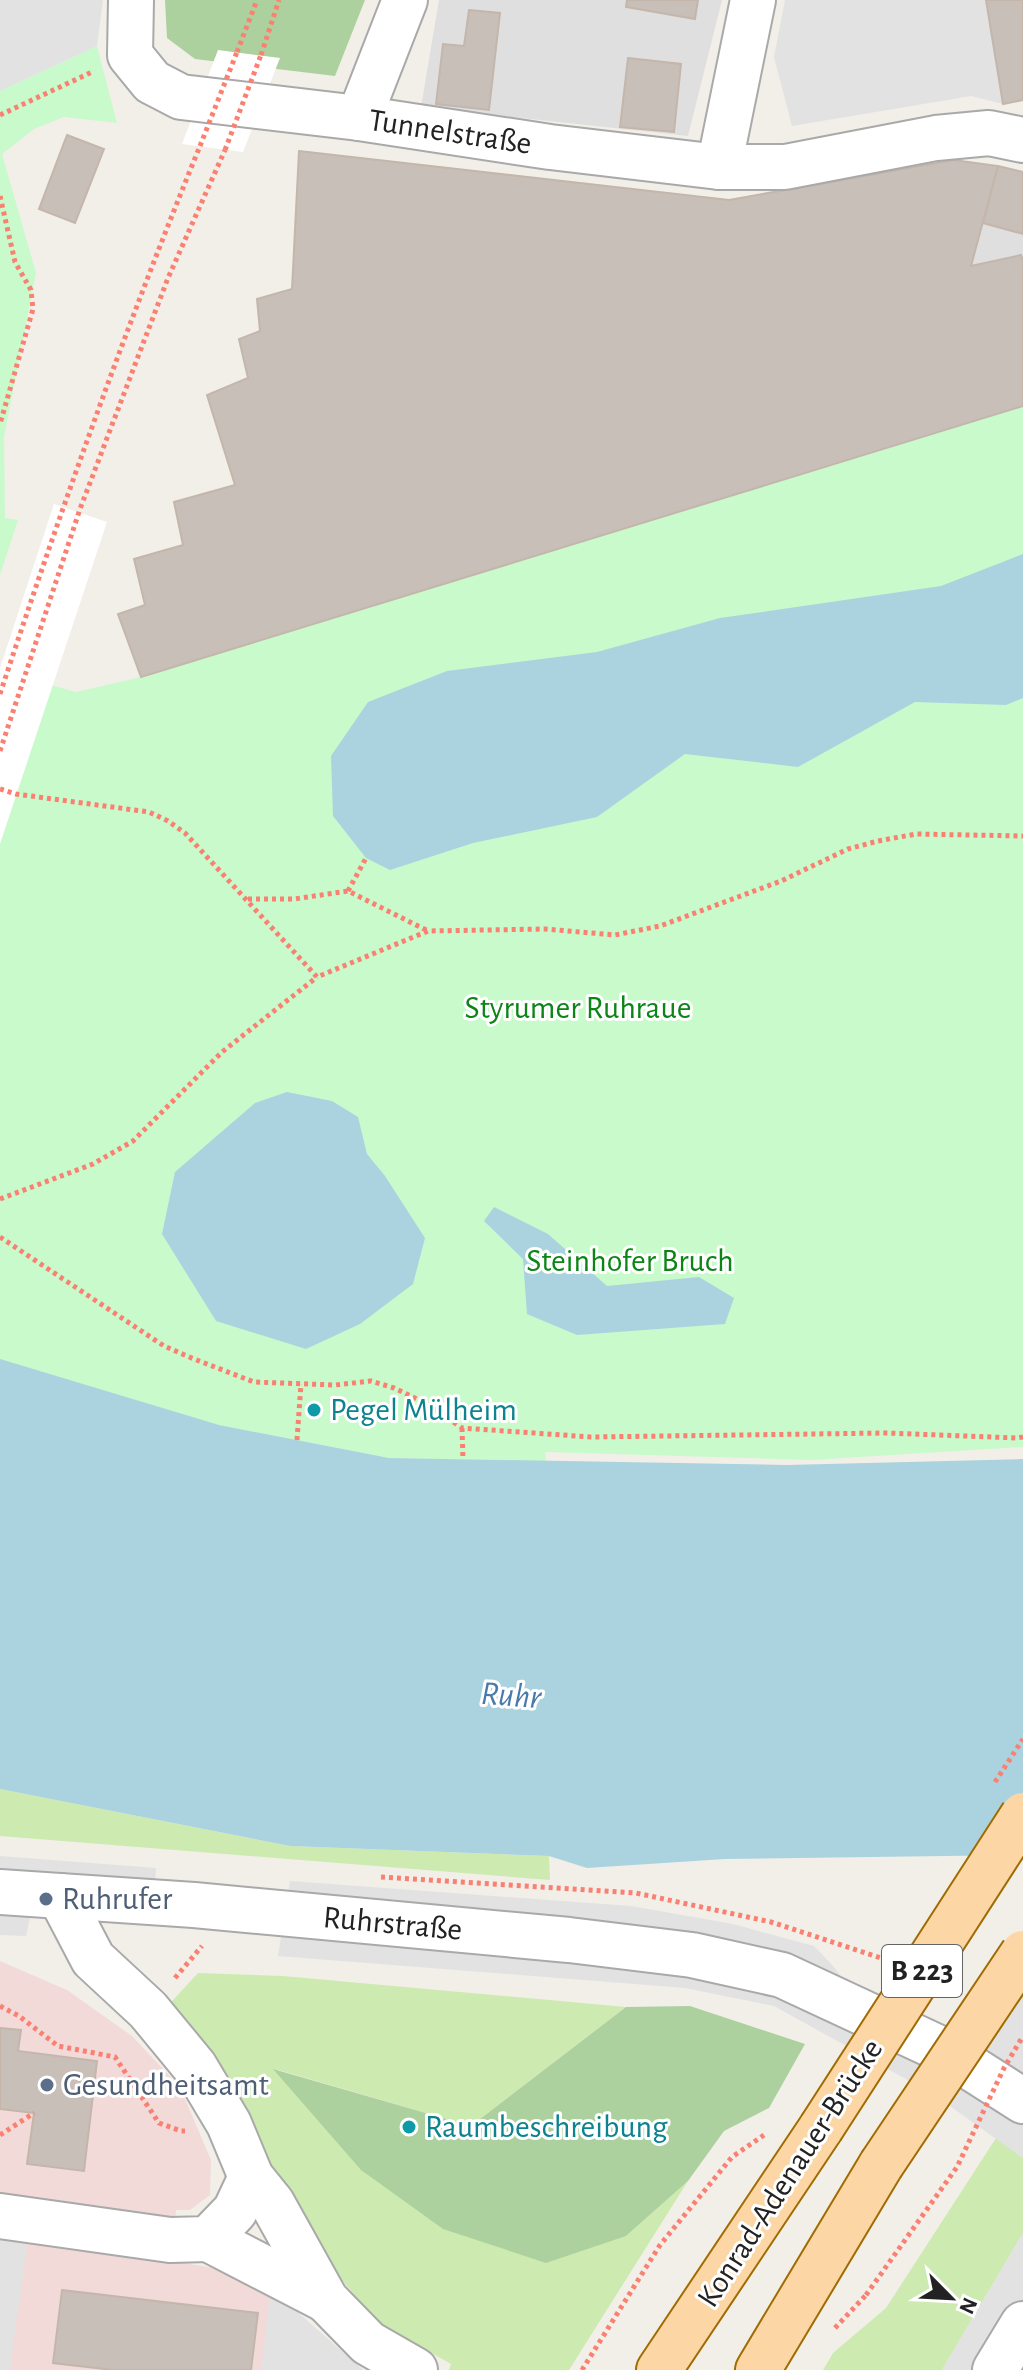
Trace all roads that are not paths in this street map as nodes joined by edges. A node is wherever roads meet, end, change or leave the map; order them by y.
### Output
1 (131, 0) edge
2 (405, 0) edge
3 (753, 0) edge
4 (359, 118) junction
5 (1023, 140) edge
6 (719, 167) junction
7 (1023, 1815) edge
8 (0, 1892) edge
9 (60, 1896) junction
10 (1023, 1953) edge
11 (1023, 2101) edge
12 (251, 2177) junction
13 (0, 2216) edge
14 (208, 2239) junction
15 (326, 2300) junction
16 (1023, 2324) edge
17 (415, 2370) edge
18 (659, 2370) edge
19 (758, 2370) edge
20 (995, 2370) edge

1 - 4 street, Tunnelstraße
2 - 4 street
3 - 6 street
4 - 6 street, Tunnelstraße
5 - 6 street, Tunnelstraße
7 - 18 main road, Konrad-Adenauer-Brücke / B 223, bridge
8 - 9 street, Ruhrstraße
9 - 11 street, Ruhrstraße
9 - 12 street
10 - 19 main road, B 223, bridge
12 - 14 street
12 - 15 street
13 - 14 street
14 - 15 street
15 - 17 street
16 - 20 street

